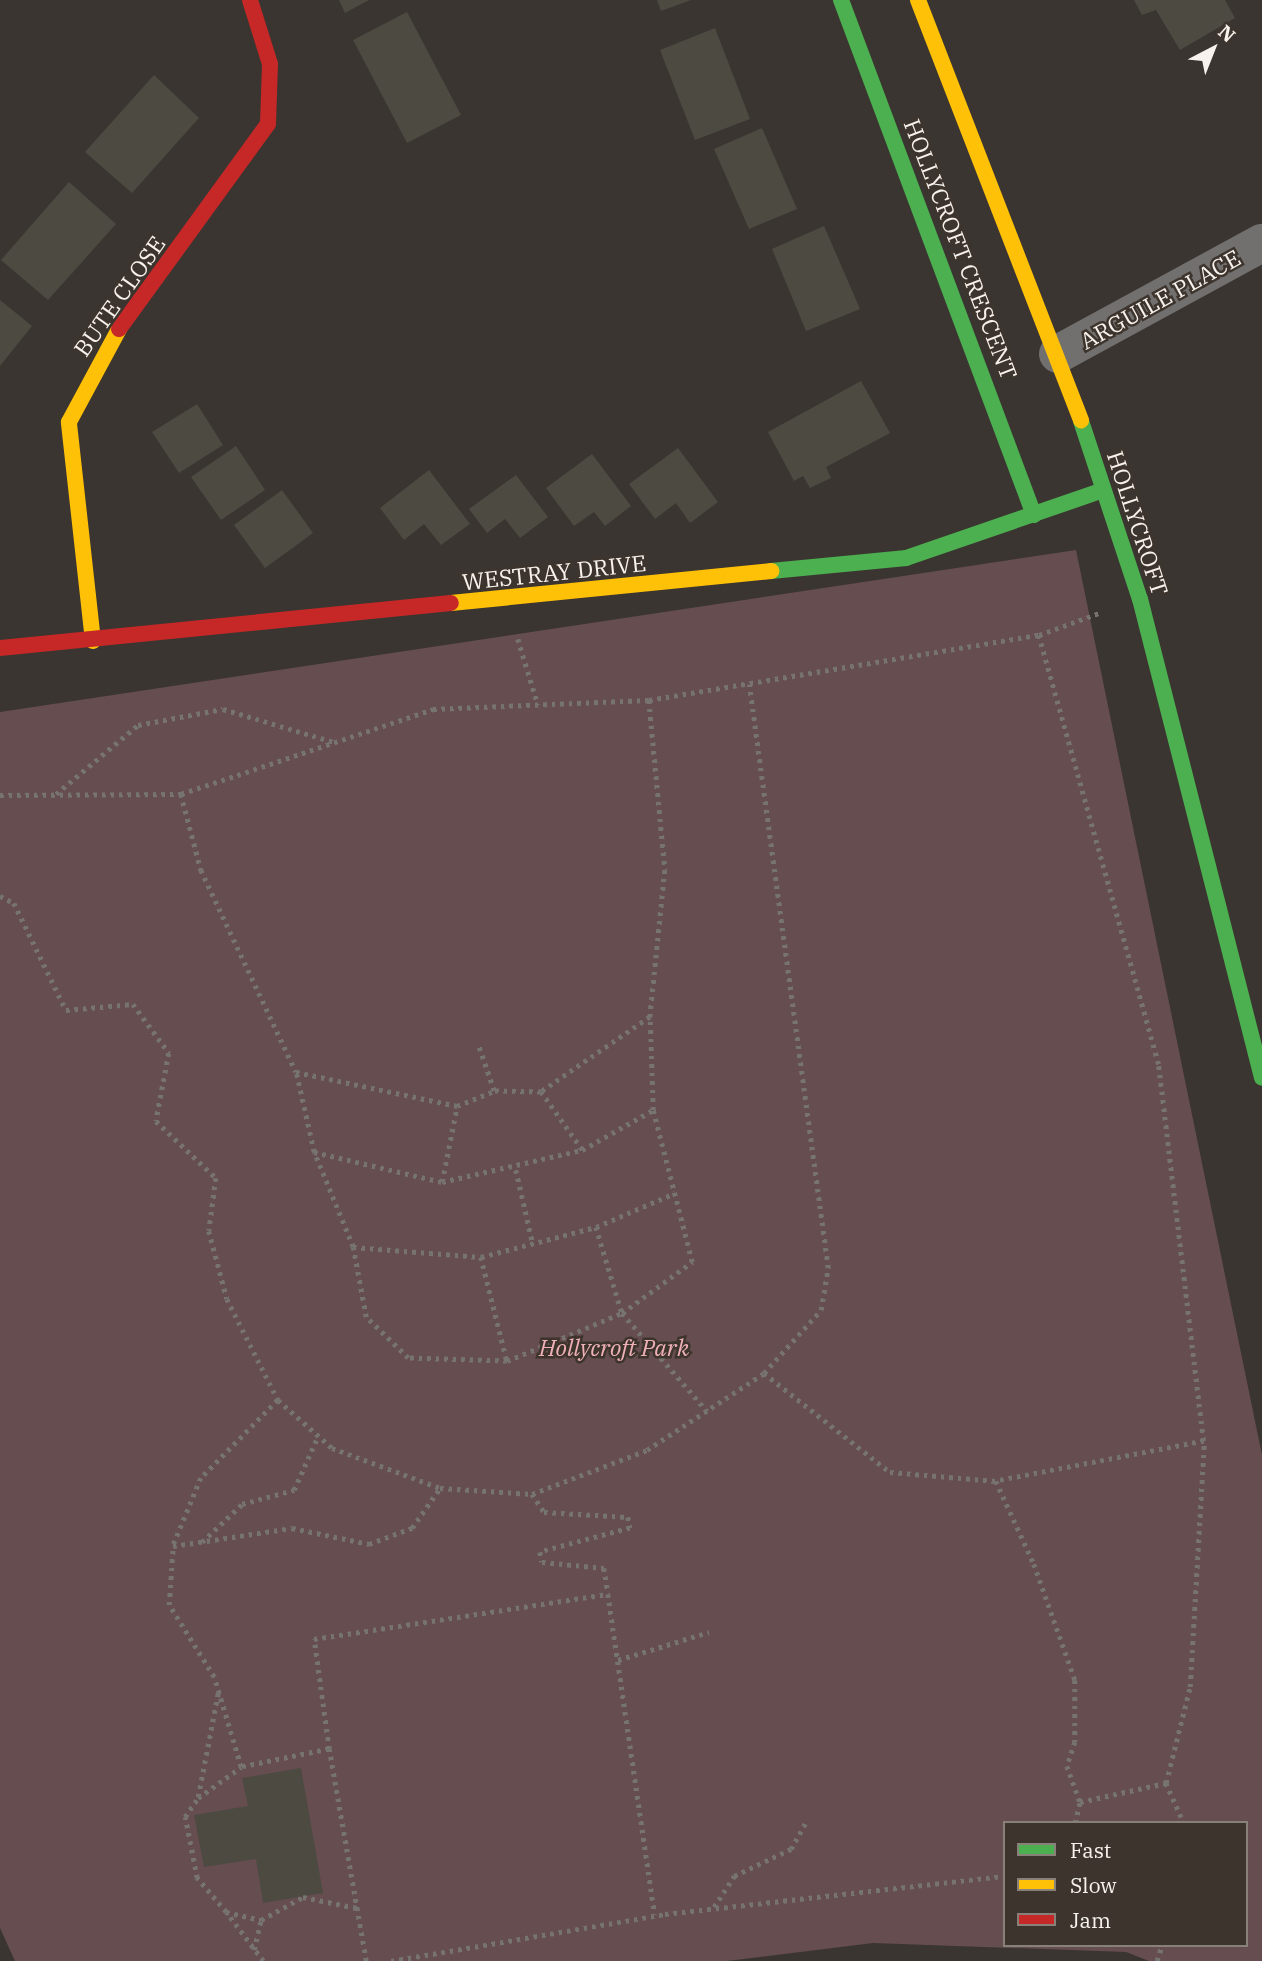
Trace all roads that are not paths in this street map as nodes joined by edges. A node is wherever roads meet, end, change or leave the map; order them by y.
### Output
1 (250, 0) edge
2 (841, 0) edge
3 (918, 0) edge
4 (1262, 243) edge
5 (1058, 354) junction
6 (1103, 490) junction
7 (1034, 515) junction
8 (93, 641) junction
9 (0, 648) edge
10 (1262, 1078) edge

1 - 8 street, BUTE CLOSE
2 - 7 street, HOLLYCROFT CRESCENT
3 - 5 street, HOLLYCROFT
4 - 5 street, ARGUILE PLACE
5 - 6 street, HOLLYCROFT
6 - 7 street, WESTRAY DRIVE
6 - 10 street, HOLLYCROFT
7 - 8 street, WESTRAY DRIVE
8 - 9 street, WESTRAY DRIVE

